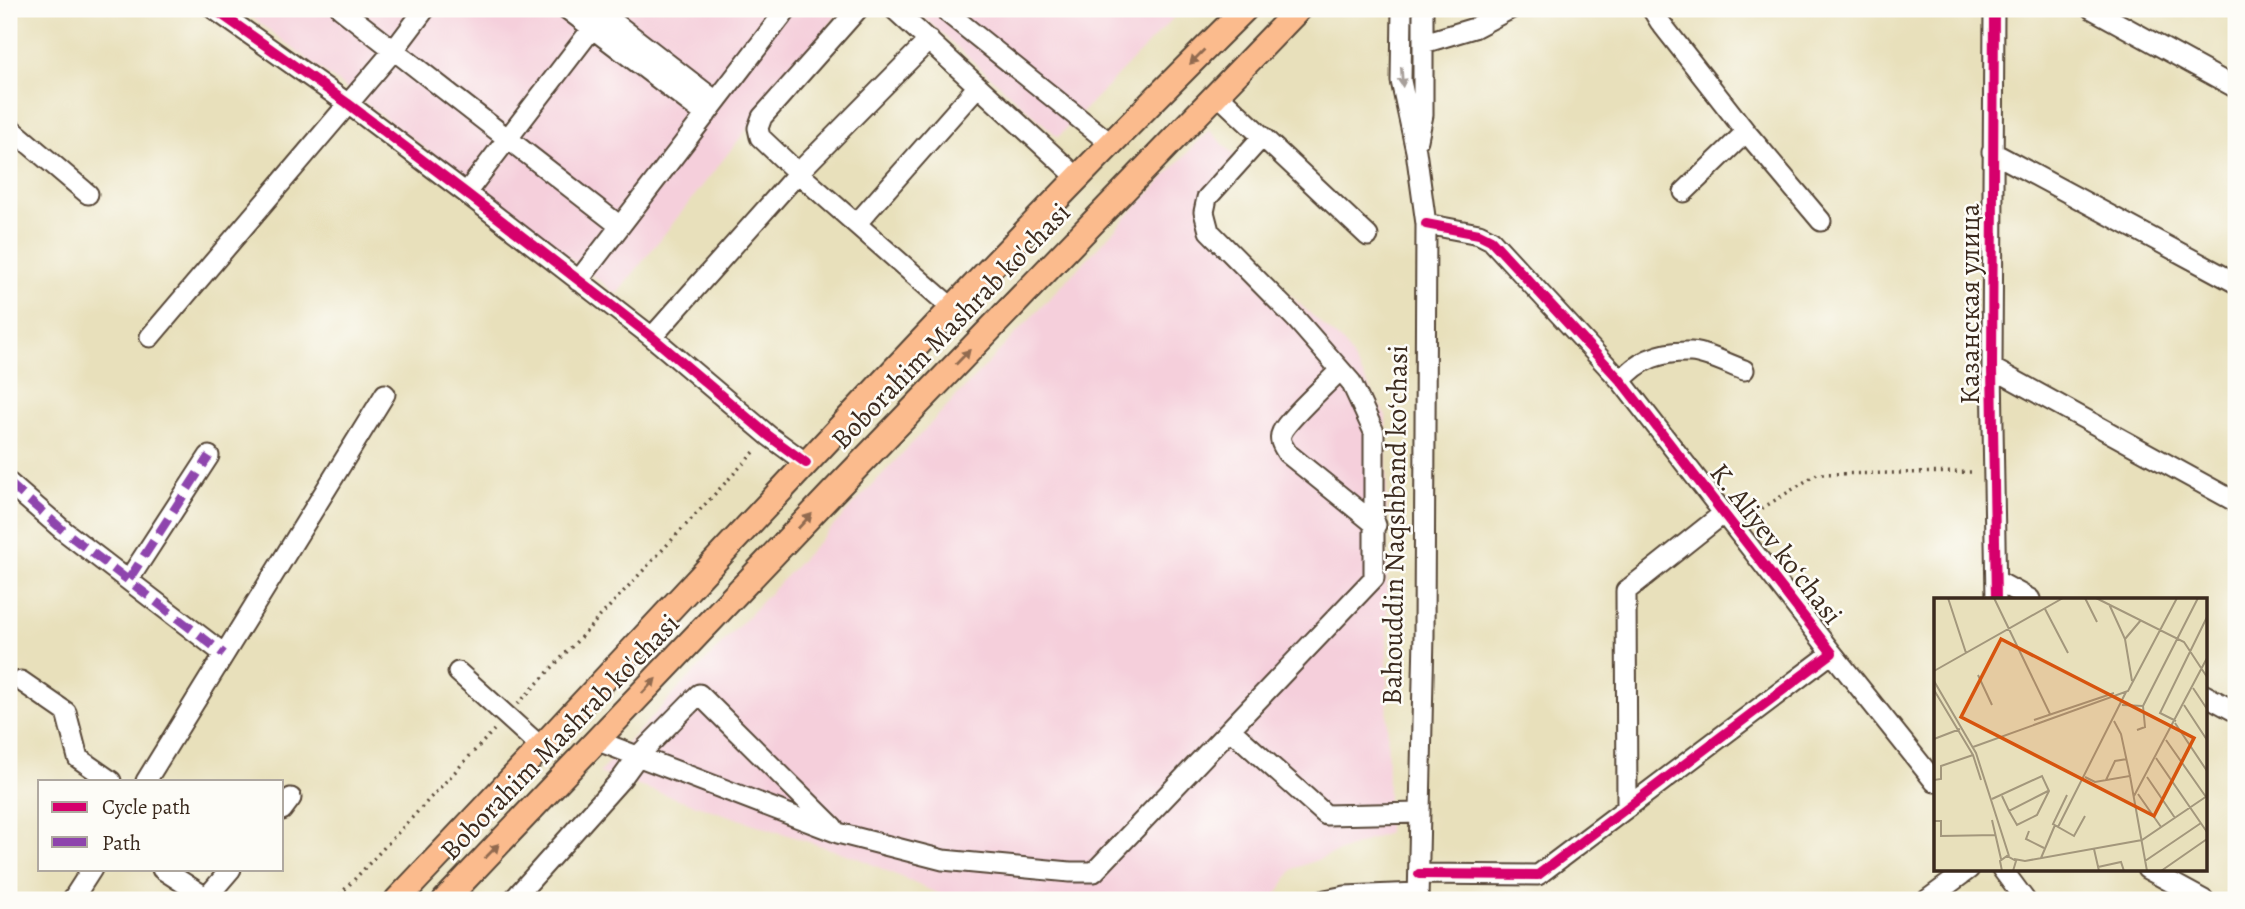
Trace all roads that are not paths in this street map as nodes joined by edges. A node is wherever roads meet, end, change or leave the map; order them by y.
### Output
1 (214, 9) edge
2 (341, 9) edge
3 (425, 9) edge
4 (567, 9) edge
5 (787, 9) edge
6 (858, 9) edge
7 (894, 9) edge
8 (1245, 9) edge
9 (1299, 9) edge
10 (1402, 9) edge
11 (1423, 9) edge
12 (1510, 9) edge
13 (1652, 9) edge
14 (1994, 9) edge
15 (2092, 9) edge
16 (948, 13) dead end
17 (235, 14) edge
18 (600, 15) edge
19 (929, 40) junction
20 (1424, 43) junction
21 (394, 50) junction
22 (978, 86) junction
23 (2236, 89) edge
24 (1216, 93) junction
25 (347, 103) junction
26 (711, 108) junction
27 (9, 127) edge
28 (1746, 132) junction
29 (1262, 137) junction
30 (508, 138) junction
31 (1111, 144) junction
32 (1416, 151) junction
33 (1992, 152) junction
34 (798, 173) junction
35 (1077, 177) junction
36 (1684, 192) dead end
37 (466, 193) junction
38 (88, 194) dead end
39 (1821, 221) dead end
40 (857, 223) junction
41 (1426, 224) junction
42 (621, 226) junction
43 (1368, 236) dead end
44 (578, 281) junction
45 (2236, 283) edge
46 (952, 308) junction
47 (149, 337) dead end
48 (652, 337) junction
49 (1992, 368) junction
50 (1340, 370) junction
51 (1744, 370) dead end
52 (1621, 381) junction
53 (385, 394) dead end
54 (209, 456) dead end
55 (806, 463) junction
56 (9, 483) edge
57 (2236, 502) edge
58 (1729, 519) junction
59 (1376, 525) junction
60 (700, 578) junction
61 (129, 579) junction
62 (1997, 590) edge
63 (2026, 598) edge
64 (728, 604) junction
65 (1832, 653) junction
66 (224, 654) junction
67 (458, 672) dead end
68 (22, 681) dead end
69 (2206, 696) edge
70 (2236, 712) edge
71 (1230, 729) junction
72 (598, 741) junction
73 (542, 748) junction
74 (638, 756) junction
75 (110, 780) edge
76 (147, 780) edge
77 (1934, 781) edge
78 (1627, 808) junction
79 (1420, 813) junction
80 (838, 833) junction
81 (91, 870) edge
82 (164, 870) edge
83 (230, 870) edge
84 (1968, 870) edge
85 (2003, 870) edge
86 (2149, 870) edge
87 (1418, 889) edge
88 (208, 899) edge
89 (72, 900) edge
90 (397, 900) edge
91 (445, 900) edge
92 (513, 900) edge
93 (1325, 900) edge
94 (1927, 900) edge
95 (2025, 900) edge
96 (2204, 900) edge

1 - 17 street
2 - 21 street
3 - 21 street
4 - 18 street
5 - 26 street
6 - 34 street
7 - 19 street
8 -> 31 main road, Boborahim Mashrab ko'chasi
9 - 24 main road, Boborahim Mashrab ko'chasi
10 -> 32 street
11 - 20 street
12 - 20 street
13 - 28 street
14 - 33 street, Казанская улица
15 - 23 street
16 - 31 street
17 - 25 street
18 - 26 street
18 - 30 street
19 - 22 street
19 - 34 street
20 - 32 street
21 - 25 street
21 - 30 street
22 - 35 street
22 - 40 street
24 - 29 street
64 -> 24 main road, Boborahim Mashrab ko'chasi
25 - 37 street
25 - 47 street
26 - 42 street
27 - 38 street
28 - 36 street
28 - 39 street
29 - 43 street
29 - 50 street
30 - 37 street
30 - 42 street
31 - 35 main road, Boborahim Mashrab ko'chasi
32 - 41 street, Bahouddin Naqshband koʻchasi
33 - 45 street
33 - 49 street, Казанская улица
34 - 40 street
34 - 48 street
35 - 46 main road, Boborahim Mashrab ko'chasi
37 - 44 street
40 - 46 street
41 - 52 street, K. Aliyev koʻchasi
41 - 79 street, Bahouddin Naqshband koʻchasi
42 - 44 street
44 - 48 street
46 - 55 main road, Boborahim Mashrab ko'chasi
48 - 55 street
49 - 57 street
49 - 62 street, Казанская улица
50 - 59 street
50 - 59 street
51 - 52 street
52 - 58 street, K. Aliyev koʻchasi
53 - 66 street
54 - 61 street
55 - 60 main road, Boborahim Mashrab ko'chasi
56 - 61 street
58 - 65 street, K. Aliyev koʻchasi
58 - 78 street
59 - 71 street
60 - 64 main road
60 - 73 main road, Boborahim Mashrab ko'chasi
61 - 66 street
62 - 63 street
72 -> 64 main road, Boborahim Mashrab ko'chasi
65 - 77 street
65 - 78 street, K. Aliyev koʻchasi
66 - 76 street
67 - 73 street
68 - 75 street
69 - 70 street
71 - 79 street
71 - 80 street
72 - 74 street
91 -> 72 main road, Boborahim Mashrab ko'chasi
73 - 90 main road, Boborahim Mashrab ko'chasi
74 - 80 street
74 - 80 street
74 - 92 street
78 - 87 street, K. Aliyev koʻchasi
79 - 87 street, Bahouddin Naqshband koʻchasi
81 - 89 street
82 - 88 street
83 - 88 street
84 - 94 street
85 - 95 street
86 - 96 street
87 - 93 street, K. Aliyev koʻchasi

